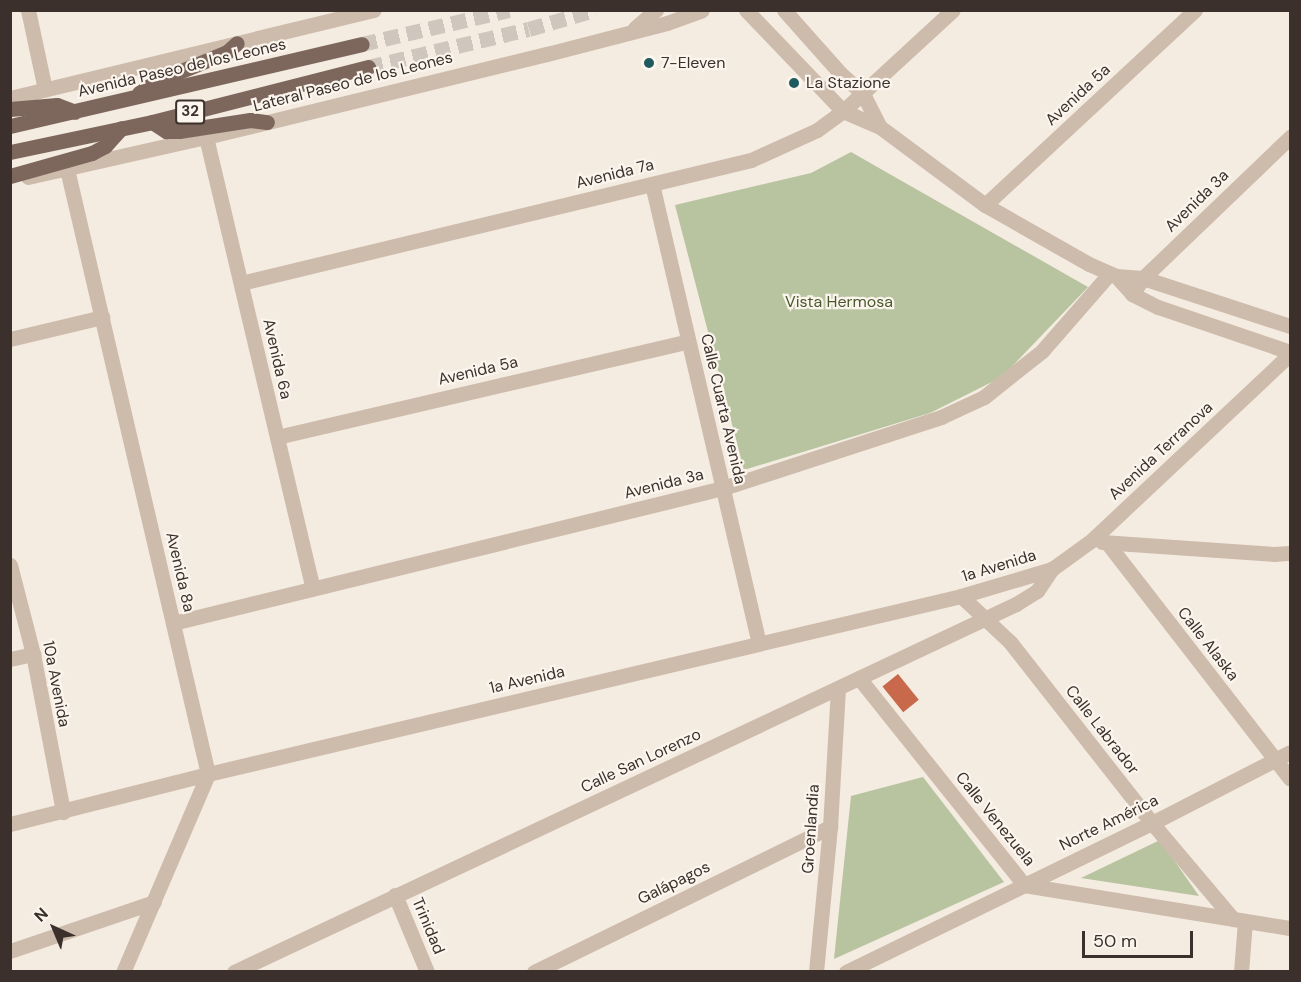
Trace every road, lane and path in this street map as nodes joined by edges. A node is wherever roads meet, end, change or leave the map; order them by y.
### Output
1 (28, 10) edge
2 (373, 10) edge
3 (656, 10) edge
4 (702, 10) edge
5 (746, 10) edge
6 (784, 10) edge
7 (953, 10) edge
8 (1195, 10) edge
9 (622, 36) junction
10 (237, 43) junction
11 (362, 44) tunnel mouth
12 (368, 67) tunnel mouth
13 (45, 89) junction
14 (863, 94) junction
15 (10, 98) edge
16 (134, 98) junction
17 (10, 109) edge
18 (843, 111) junction
19 (75, 112) junction
20 (152, 122) junction
21 (267, 122) junction
22 (10, 126) edge
23 (880, 127) junction
24 (121, 128) junction
25 (206, 137) junction
26 (1290, 137) edge
27 (10, 152) edge
28 (68, 169) junction
29 (10, 176) edge
30 (10, 180) edge
31 (652, 184) junction
32 (985, 205) junction
33 (1113, 275) junction
34 (1143, 278) junction
35 (241, 283) junction
36 (1132, 294) junction
37 (102, 317) junction
38 (1290, 326) edge
39 (10, 339) edge
40 (688, 341) junction
41 (1290, 353) edge
42 (277, 437) junction
43 (723, 488) junction
44 (1092, 540) junction
45 (1108, 544) junction
46 (1290, 553) edge
47 (10, 565) edge
48 (1052, 569) junction
49 (313, 589) junction
50 (961, 596) junction
51 (985, 620) junction
52 (173, 623) junction
53 (759, 643) junction
54 (33, 654) junction
55 (10, 659) edge
56 (859, 678) junction
57 (838, 689) junction
58 (1290, 752) edge
59 (1275, 759) junction
60 (208, 774) junction
61 (1290, 779) edge
62 (63, 812) junction
63 (1152, 823) junction
64 (10, 824) edge
65 (830, 827) junction
66 (1024, 885) junction
67 (395, 895) junction
68 (154, 902) junction
69 (1239, 920) junction
70 (1290, 928) edge
71 (10, 951) edge
72 (123, 972) edge
73 (234, 972) edge
74 (427, 972) edge
75 (534, 972) edge
76 (816, 972) edge
77 (846, 972) edge
78 (1241, 972) edge

1 - 13 street
2 - 10 street
3 - 9 street
4 - 9 street, Lateral Paseo de los Leones
5 - 18 street
6 - 14 street
7 - 14 street, Avenida 7a
8 - 32 street, Avenida 5a
9 - 21 street, Lateral Paseo de los Leones
10 - 13 street
10 - 16 main road
11 - 16 main road, Avenida Paseo de los Leones / 32
12 - 20 main road, 32
13 - 15 street
14 - 18 street, Avenida 7a
14 - 23 street
16 - 19 main road, Avenida Paseo de los Leones / 32
17 - 19 main road
18 - 23 street
18 - 31 street, Avenida 7a
19 - 22 main road, Avenida Paseo de los Leones / 32
20 - 21 main road
20 - 24 main road, 32
21 - 25 street, Lateral Paseo de los Leones
23 - 32 street
24 - 27 main road, 32
24 - 29 main road
25 - 28 street, Lateral Paseo de los Leones
25 - 35 street, Avenida 6a
26 - 34 street, Avenida 3a
28 - 30 street, Lateral Paseo de los Leones
28 - 37 street, Avenida 8a
31 - 35 street, Avenida 7a
31 - 40 street, Calle Cuarta Avenida
32 - 33 street
33 - 34 street
33 - 36 street
33 - 43 street, Avenida 3a
34 - 36 street, Avenida 3a
34 - 38 street
35 - 42 street, Avenida 6a
36 - 41 street
37 - 39 street
37 - 52 street, Avenida 8a
40 - 42 street, Avenida 5a
40 - 43 street, Calle Cuarta Avenida
41 - 44 street, Avenida Terranova
42 - 49 street, Avenida 6a
43 - 49 street, Avenida 3a
43 - 53 street, Calle Cuarta Avenida
44 - 45 street
44 - 48 street, Avenida Terranova
45 - 46 street
45 - 59 street, Calle Alaska
47 - 54 street, 10a Avenida
48 - 50 street, 1a Avenida
48 - 51 street, Calle San Lorenzo
49 - 52 street, Avenida 3a
50 - 51 street, Calle Labrador
50 - 53 street, 1a Avenida
51 - 56 street, Calle San Lorenzo
51 - 63 street, Calle Labrador
52 - 60 street, Avenida 8a
53 - 60 street, 1a Avenida
54 - 55 street
54 - 62 street, 10a Avenida
56 - 57 street, Calle San Lorenzo
56 - 66 street, Calle Venezuela
57 - 65 street, Groenlandia
57 - 67 street, Calle San Lorenzo
58 - 59 street, Norte América
59 - 61 street, Calle Alaska
59 - 63 street, Norte América
60 - 62 street, 1a Avenida
60 - 68 street
62 - 64 street, 1a Avenida
63 - 66 street, Norte América
63 - 69 street, Calle Labrador
65 - 75 street, Galápagos
65 - 76 street, Groenlandia
66 - 69 street, Calle Venezuela
66 - 77 street, Norte América
67 - 73 street, Calle San Lorenzo
67 - 74 street, Trinidad
68 - 71 street
68 - 72 street
69 - 70 street, Calle Venezuela
69 - 78 street

